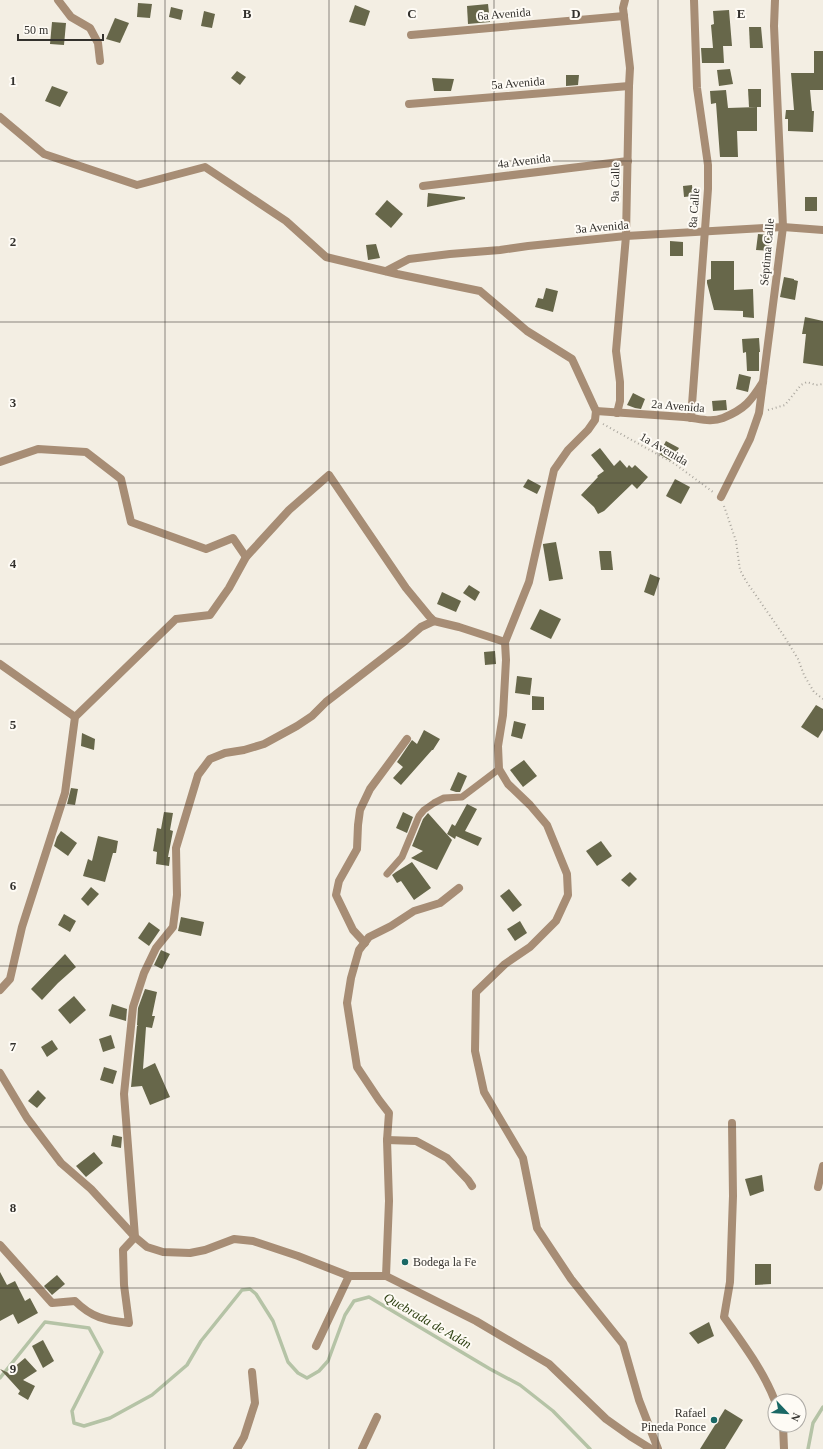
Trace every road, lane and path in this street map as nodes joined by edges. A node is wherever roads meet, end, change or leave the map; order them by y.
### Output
1 (58, 0) edge
2 (625, 0) edge
3 (694, 0) edge
4 (775, 0) edge
5 (624, 16) junction
6 (411, 35) dead end
7 (100, 61) dead end
8 (629, 86) junction
9 (409, 104) dead end
10 (0, 117) edge
11 (628, 161) junction
12 (423, 186) dead end
13 (783, 227) junction
14 (823, 230) edge
15 (705, 231) junction
16 (626, 236) junction
17 (386, 271) junction
18 (764, 380) junction
19 (823, 384) edge
20 (596, 411) junction
21 (617, 413) junction
22 (759, 413) junction
23 (692, 418) junction
24 (595, 420) junction
25 (0, 462) edge
26 (721, 498) junction
27 (246, 556) junction
28 (434, 621) junction
29 (505, 642) junction
30 (0, 664) edge
31 (823, 699) edge
32 (75, 717) junction
33 (407, 739) dead end
34 (499, 769) junction
35 (387, 874) dead end
36 (459, 888) dead end
37 (365, 943) junction
38 (0, 990) edge
39 (0, 1073) edge
40 (732, 1123) dead end
41 (387, 1140) junction
42 (823, 1166) edge
43 (472, 1186) dead end
44 (818, 1187) dead end
45 (135, 1237) junction
46 (0, 1245) edge
47 (349, 1276) junction
48 (386, 1276) junction
49 (316, 1346) dead end
50 (252, 1372) dead end
51 (772, 1393) edge
52 (378, 1418) dead end
53 (783, 1433) edge
54 (238, 1449) edge
55 (362, 1449) edge
56 (651, 1449) edge
57 (658, 1449) edge
58 (784, 1449) edge

1 - 7 street
2 - 5 street, 9a Calle
3 - 15 street, 8a Calle
4 - 13 street, Séptima Calle
5 - 6 street, 6a Avenida
5 - 8 street, 9a Calle
8 - 9 street, 5a Avenida
8 - 11 street, 9a Calle
10 - 17 street
11 - 12 street, 4a Avenida
11 - 16 street, 9a Calle
13 - 14 street, 3a Avenida
13 - 15 street, 3a Avenida
13 - 18 street, Séptima Calle
15 - 16 street, 3a Avenida
15 - 23 street, 8a Calle
16 - 17 street, 3a Avenida
16 - 21 street, 9a Calle
17 - 20 street
18 - 22 street, Séptima Calle
18 - 23 street, 2a Avenida
19 - 22 path
20 - 21 street, 2a Avenida
20 - 24 street
21 - 23 street, 2a Avenida
22 - 26 street, Séptima Calle
24 - 26 path, 1a Avenida
24 - 29 street
25 - 27 street
26 - 31 path
27 - 28 street
27 - 32 street
28 - 29 street
28 - 45 street
29 - 34 street
30 - 32 street
32 - 38 street
33 - 37 street
34 - 35 lane
34 - 57 street
36 - 37 street
37 - 41 street
39 - 45 street
40 - 51 street
41 - 43 street
41 - 48 street
42 - 44 street
45 - 46 street
45 - 47 street
47 - 48 street
47 - 49 street
48 - 56 street
50 - 54 street
52 - 55 street
53 - 58 street

